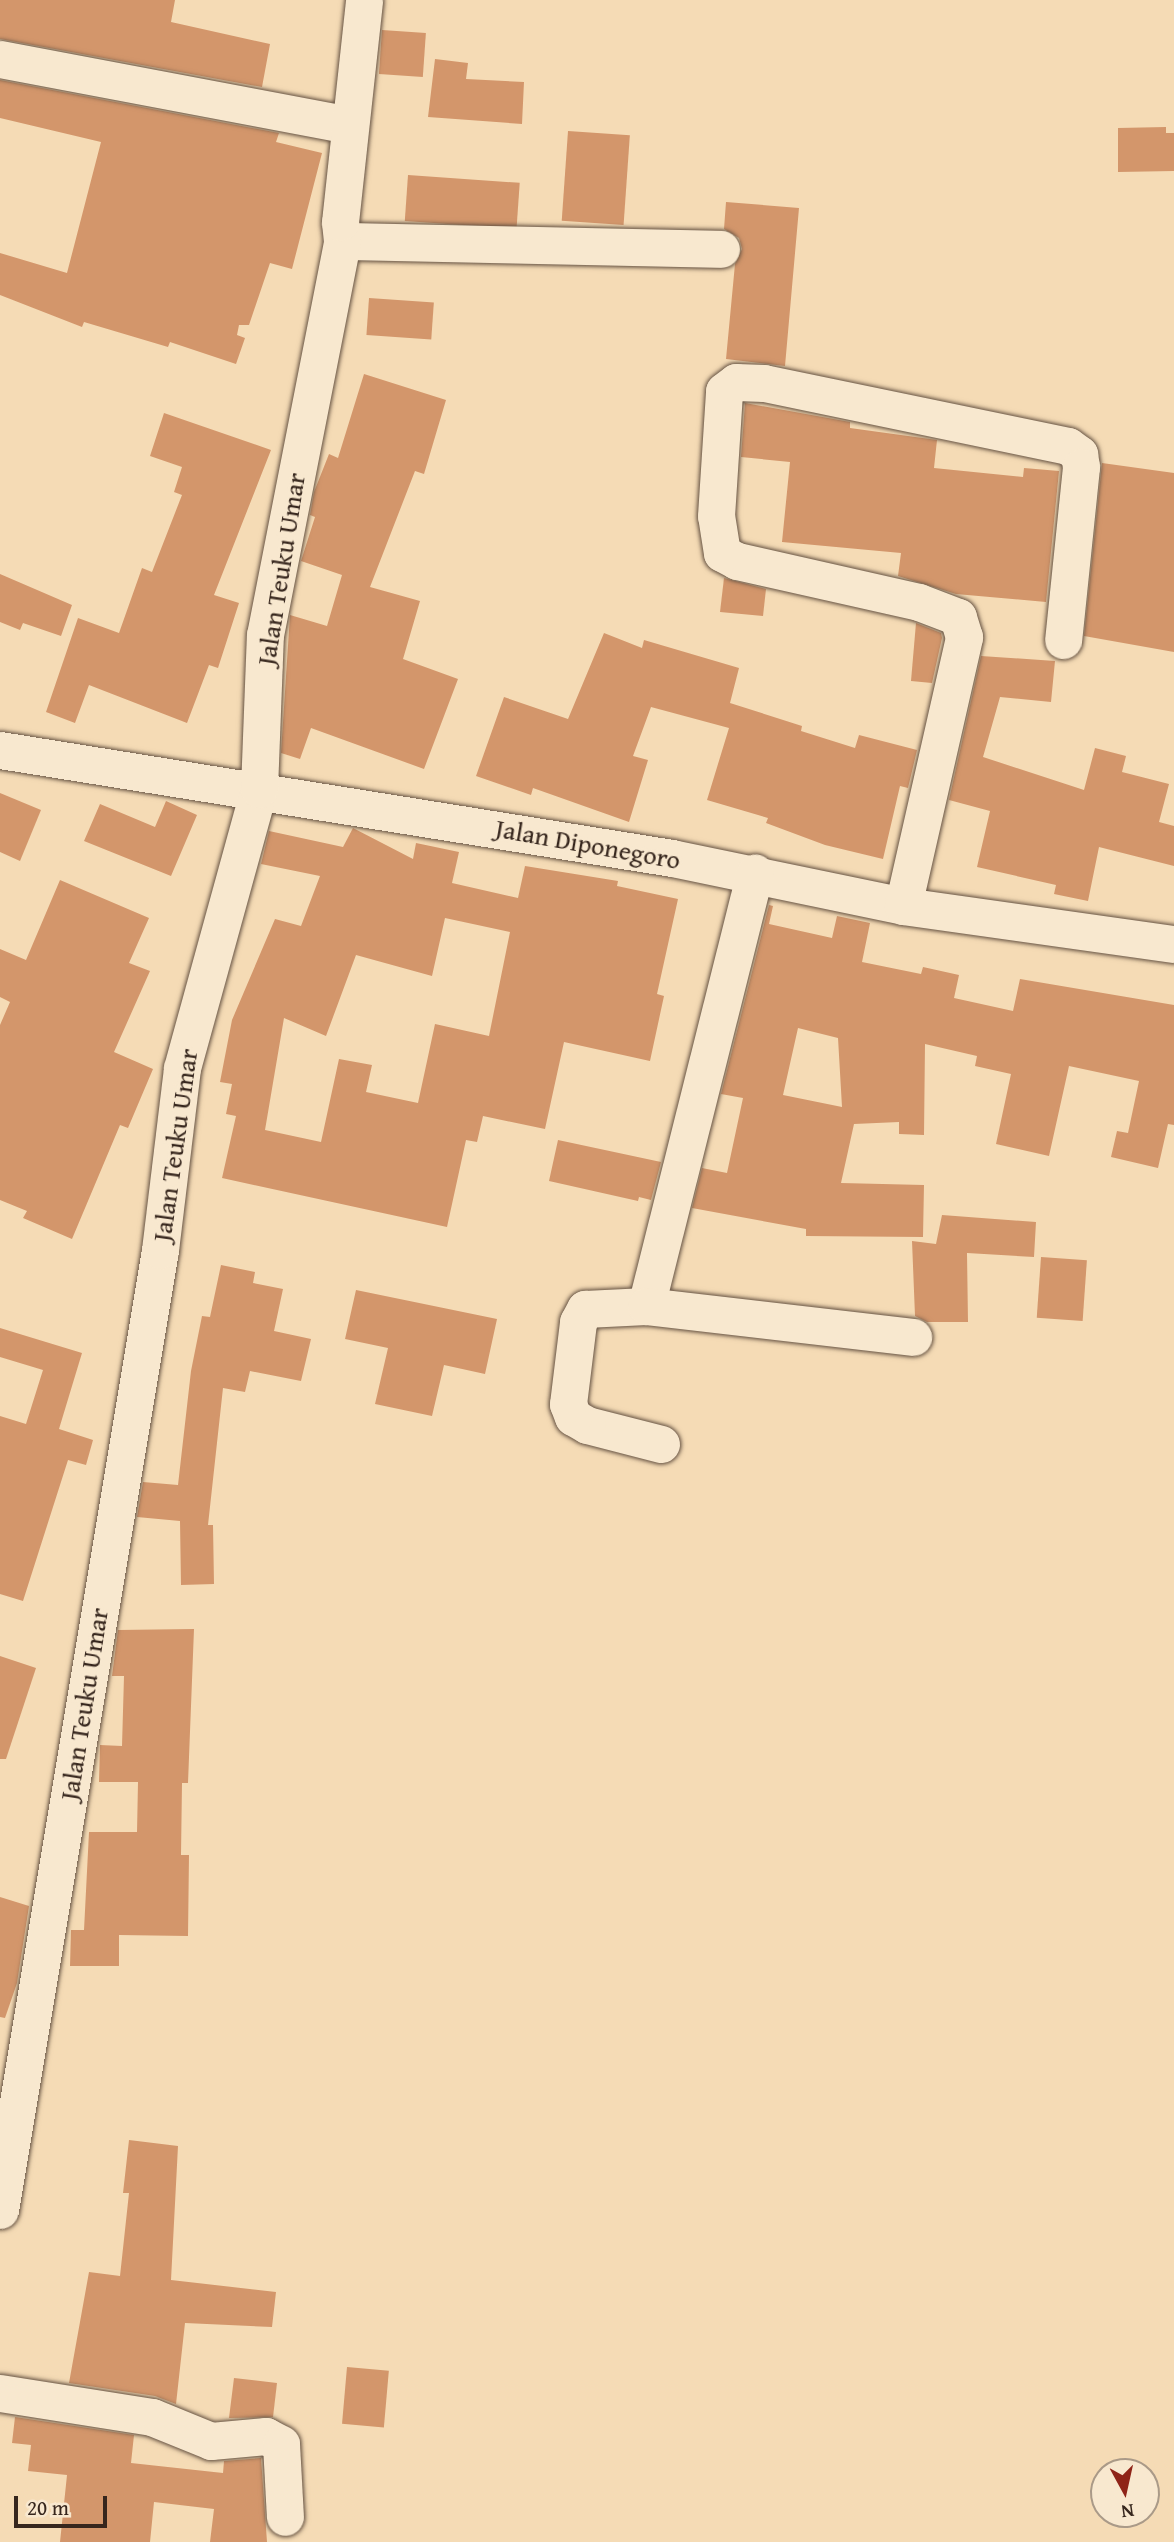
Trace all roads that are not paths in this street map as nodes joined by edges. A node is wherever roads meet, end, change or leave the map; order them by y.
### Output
1 (364, 0) edge
2 (0, 59) edge
3 (350, 125) junction
4 (342, 241) junction
5 (721, 249) dead end
6 (1063, 640) dead end
7 (0, 750) edge
8 (259, 789) junction
9 (755, 873) junction
10 (903, 906) junction
11 (1174, 944) edge
12 (646, 1306) junction
13 (913, 1337) dead end
14 (661, 1444) dead end
15 (0, 2210) edge
16 (0, 2393) edge
17 (285, 2516) dead end

1 - 3 street, Jalan Teuku Umar
2 - 3 street
3 - 4 street, Jalan Teuku Umar
4 - 5 street
4 - 8 street, Jalan Teuku Umar
6 - 10 street
7 - 8 street, Jalan Diponegoro
8 - 9 street, Jalan Diponegoro
8 - 15 street, Jalan Teuku Umar
9 - 10 street, Jalan Diponegoro
9 - 12 street
10 - 11 street, Jalan Diponegoro
12 - 13 street
12 - 14 street
16 - 17 street

